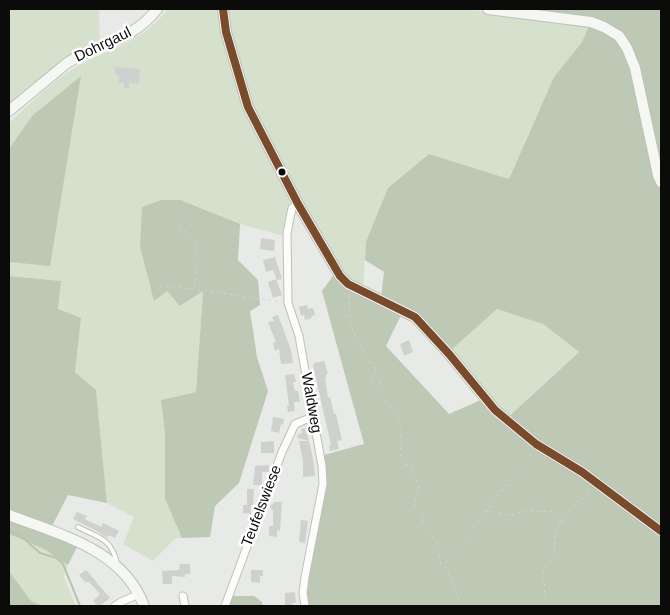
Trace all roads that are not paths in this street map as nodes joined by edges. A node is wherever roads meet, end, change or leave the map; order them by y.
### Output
1 (157, 9) edge
2 (223, 9) edge
3 (488, 9) edge
4 (9, 111) edge
5 (661, 182) edge
6 (298, 204) junction
7 (312, 417) junction
8 (9, 515) edge
9 (78, 527) dead end
10 (661, 531) edge
11 (117, 565) junction
12 (139, 594) junction
13 (183, 596) dead end
14 (115, 606) edge
15 (144, 606) edge
16 (185, 606) edge
17 (225, 606) edge
18 (305, 606) edge

1 - 4 street, Dohrgaul
2 - 6 street
3 - 5 street
6 - 7 street, Waldweg
6 - 10 street
7 - 17 street, Teufelswiese
7 - 18 street, Waldweg
8 - 11 street
9 - 11 lane
11 - 12 street
12 - 14 street
12 - 15 street
13 - 16 street

